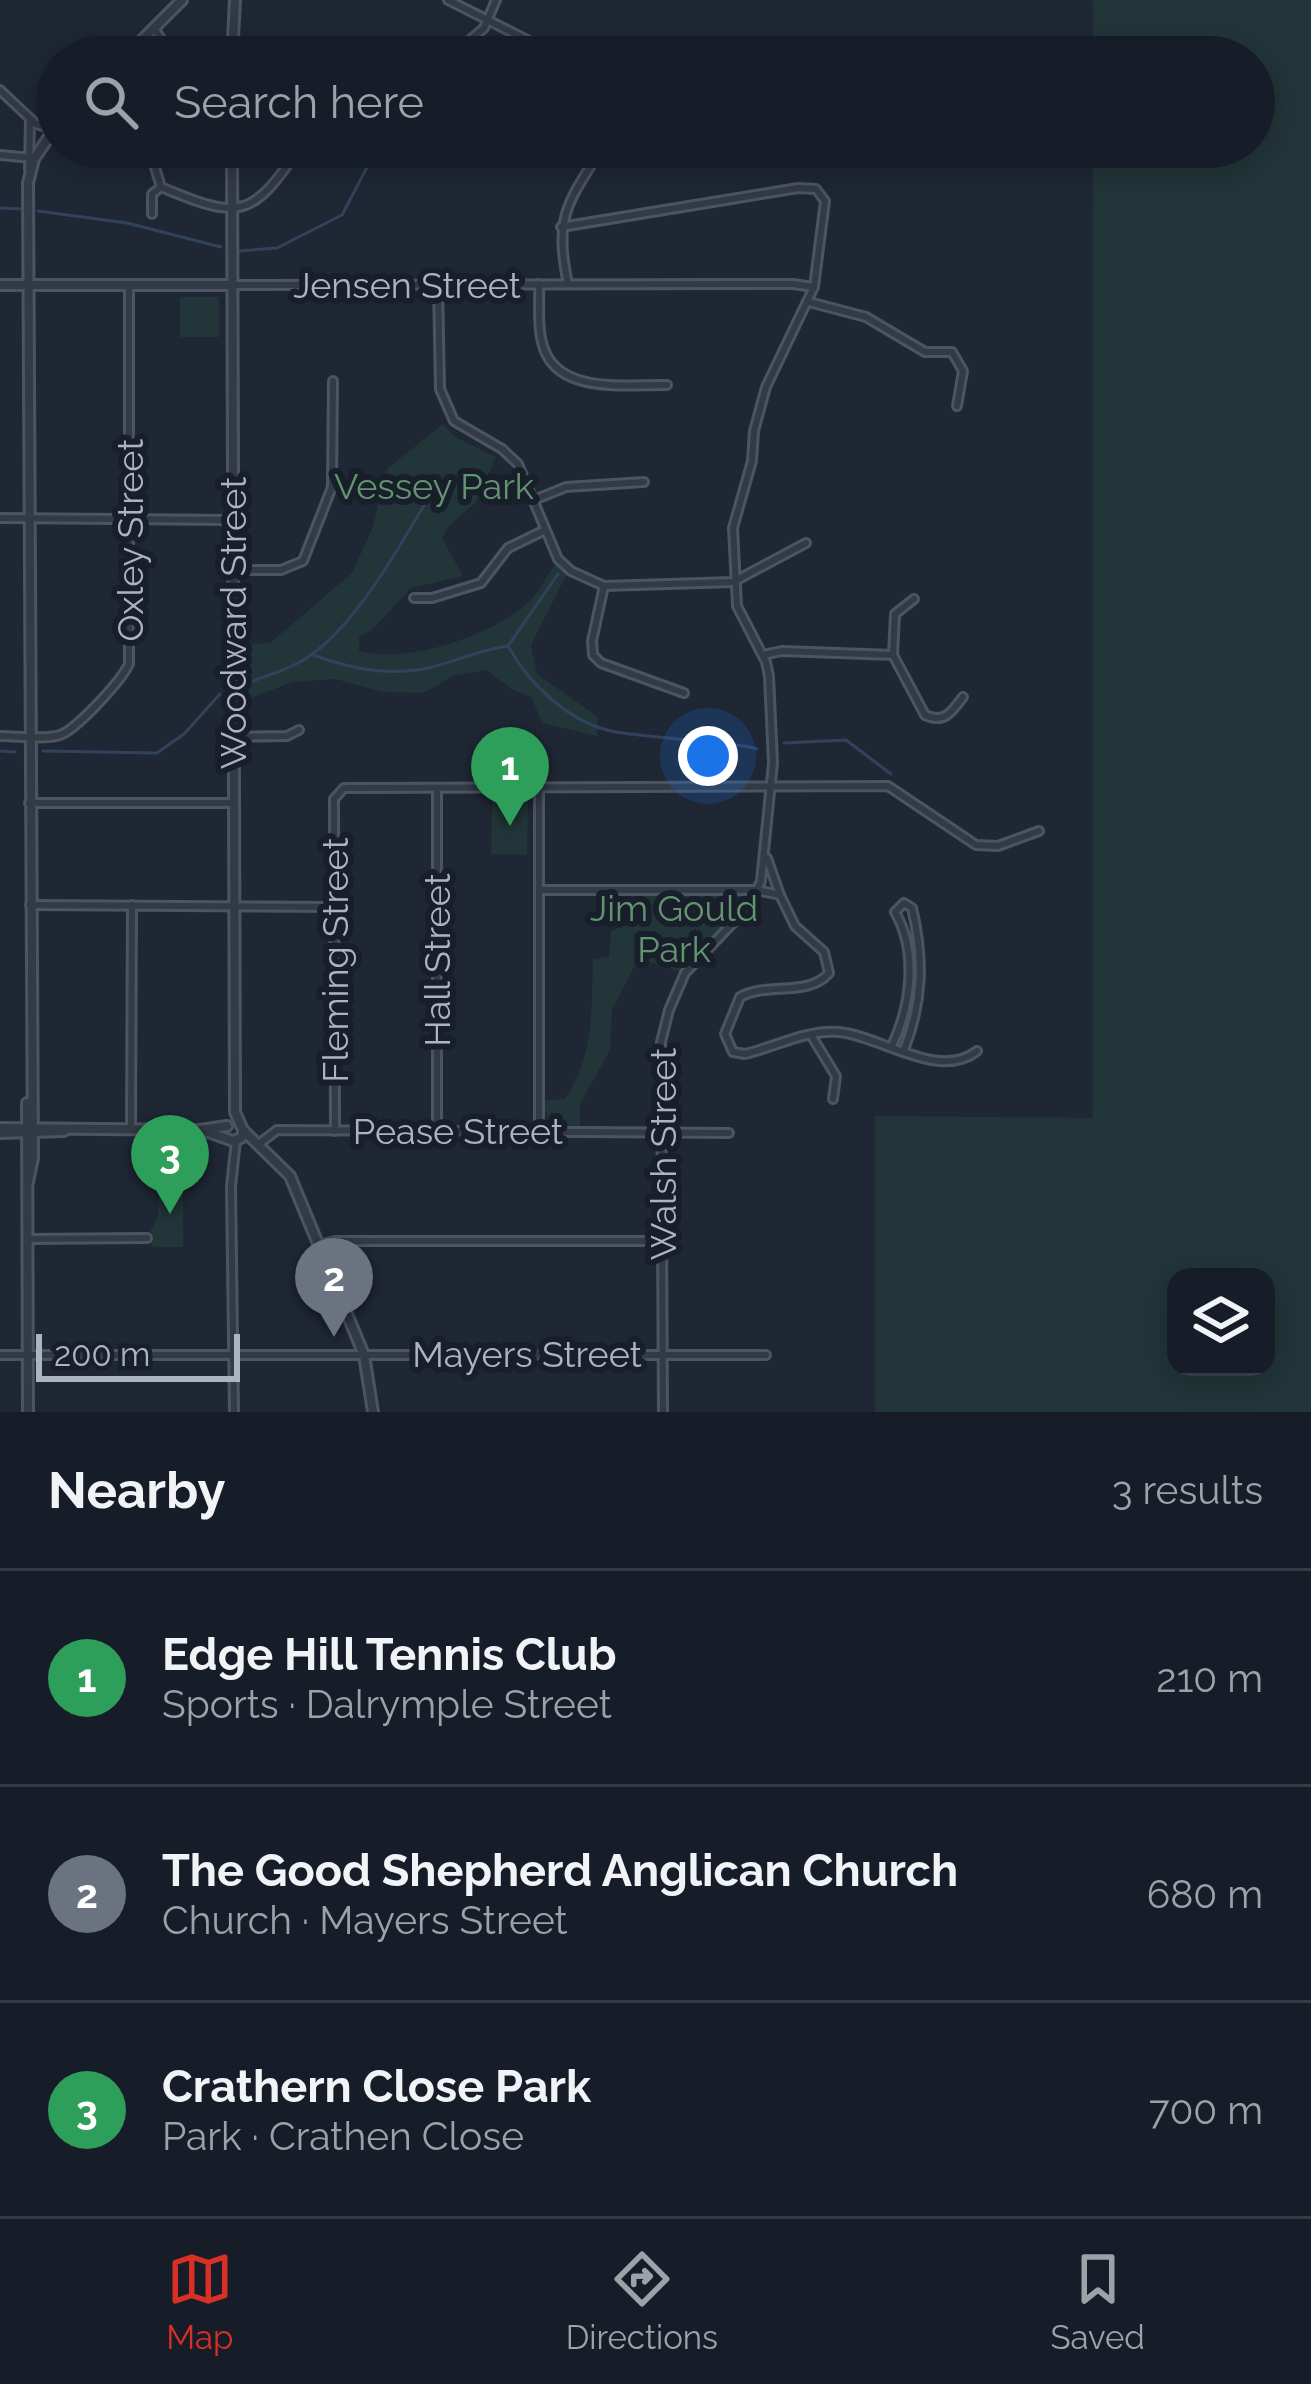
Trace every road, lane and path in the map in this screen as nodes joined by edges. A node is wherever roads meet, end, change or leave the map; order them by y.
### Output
1 (182, 0) edge
2 (230, 0) edge
3 (448, 0) edge
4 (496, 0) edge
5 (489, 20) junction
6 (154, 28) junction
7 (146, 36) edge
8 (160, 36) edge
9 (232, 36) edge
10 (472, 36) edge
11 (520, 36) edge
12 (0, 90) edge
13 (30, 119) junction
14 (36, 121) edge
15 (36, 153) edge
16 (0, 155) edge
17 (32, 158) junction
18 (155, 168) edge
19 (232, 168) edge
20 (284, 168) edge
21 (589, 168) edge
22 (161, 188) junction
23 (232, 211) junction
24 (152, 214) dead end
25 (561, 227) junction
26 (438, 284) junction
27 (539, 284) junction
28 (568, 284) junction
29 (0, 285) edge
30 (29, 285) junction
31 (129, 285) junction
32 (232, 285) junction
33 (814, 287) junction
34 (809, 302) junction
35 (333, 381) dead end
36 (667, 385) dead end
37 (957, 406) dead end
38 (644, 482) dead end
39 (534, 500) junction
40 (0, 518) edge
41 (28, 518) junction
42 (130, 520) junction
43 (233, 520) junction
44 (545, 530) junction
45 (806, 543) dead end
46 (232, 570) junction
47 (733, 582) junction
48 (604, 586) junction
49 (414, 598) dead end
50 (914, 599) dead end
51 (763, 655) junction
52 (893, 655) junction
53 (684, 693) dead end
54 (963, 697) dead end
55 (298, 730) dead end
56 (0, 736) edge
57 (29, 736) junction
58 (234, 736) junction
59 (769, 785) junction
60 (539, 787) junction
61 (437, 789) junction
62 (29, 803) junction
63 (234, 803) junction
64 (1039, 831) dead end
65 (765, 855) junction
66 (539, 890) junction
67 (757, 890) junction
68 (780, 895) junction
69 (30, 905) junction
70 (132, 905) junction
71 (234, 905) junction
72 (335, 908) junction
73 (811, 1035) junction
74 (892, 1046) junction
75 (904, 1050) junction
76 (977, 1051) dead end
77 (234, 1098) junction
78 (833, 1099) dead end
79 (242, 1127) junction
80 (227, 1129) junction
81 (131, 1130) junction
82 (0, 1131) edge
83 (29, 1131) junction
84 (335, 1131) junction
85 (437, 1131) junction
86 (539, 1132) junction
87 (661, 1132) junction
88 (729, 1133) dead end
89 (238, 1141) junction
90 (260, 1143) junction
91 (147, 1238) dead end
92 (28, 1239) junction
93 (662, 1241) junction
94 (319, 1245) junction
95 (663, 1353) junction
96 (0, 1355) edge
97 (28, 1355) junction
98 (234, 1355) junction
99 (364, 1355) junction
100 (766, 1355) dead end
101 (28, 1412) edge
102 (234, 1412) edge
103 (373, 1412) edge
104 (663, 1412) edge

1 - 6 street
2 - 9 street
3 - 5 street
4 - 5 street
5 - 10 street
5 - 11 street
6 - 7 street
6 - 8 street
12 - 13 street
13 - 14 street
13 - 17 street
15 - 17 street
16 - 17 street
17 - 30 street
18 - 22 street
19 - 23 street, Woodward Street
20 - 23 street
21 - 25 street
22 - 23 street
22 - 24 street
23 - 32 street, Woodward Street
25 - 28 street
25 - 33 street
26 - 27 street, Jensen Street
26 - 32 street, Jensen Street
26 - 39 street
27 - 28 street, Jensen Street
27 - 36 street
28 - 33 street, Jensen Street
29 - 30 street, Jensen Street
30 - 31 street, Jensen Street
30 - 41 street
31 - 32 street, Jensen Street
31 - 42 street, Oxley Street
32 - 43 street, Woodward Street
33 - 34 street
34 - 37 street
34 - 47 street
35 - 46 street
38 - 39 street
39 - 44 street
40 - 41 street
41 - 42 street
41 - 57 street
42 - 43 street
42 - 57 street, Oxley Street
43 - 46 street, Woodward Street
44 - 48 street
44 - 49 street
45 - 47 street
46 - 58 street, Woodward Street
47 - 48 street
47 - 51 street, Walsh Street
48 - 53 street
50 - 52 street
51 - 52 street
51 - 59 street, Walsh Street
52 - 54 street
55 - 58 street
56 - 57 street
57 - 62 street
58 - 63 street, Woodward Street
59 - 60 street
59 - 64 street
59 - 65 street, Walsh Street
60 - 61 street
60 - 66 street
61 - 72 street, Fleming Street
61 - 85 street, Hall Street
62 - 63 street
62 - 69 street
63 - 71 street, Woodward Street
65 - 67 street, Walsh Street
65 - 68 street
66 - 67 street
66 - 86 street
67 - 68 street
67 - 87 street, Walsh Street
68 - 73 street
69 - 70 street
69 - 83 street
70 - 71 street
70 - 81 street
71 - 72 street
71 - 77 street, Woodward Street
72 - 84 street, Fleming Street
73 - 74 street
73 - 78 street
74 - 75 street
74 - 75 street
75 - 76 street
77 - 79 street, Woodward Street
77 - 80 street, Woodward Street
79 - 80 street
79 - 89 street
79 - 90 street
80 - 81 street
80 - 89 street
81 - 83 street
82 - 83 street
83 - 92 street
84 - 85 street, Pease Street
84 - 90 street, Pease Street
85 - 86 street, Pease Street
86 - 87 street, Pease Street
87 - 88 street, Pease Street
87 - 93 street, Walsh Street
89 - 90 street
89 - 98 street
90 - 94 street
91 - 92 street
92 - 97 street
93 - 94 street
93 - 95 street, Walsh Street
94 - 99 street
95 - 99 street, Mayers Street
95 - 100 street, Mayers Street
95 - 104 street, Walsh Street
96 - 97 street, Mayers Street
97 - 98 street, Mayers Street
97 - 101 street
98 - 99 street, Mayers Street
98 - 102 street
99 - 103 street

